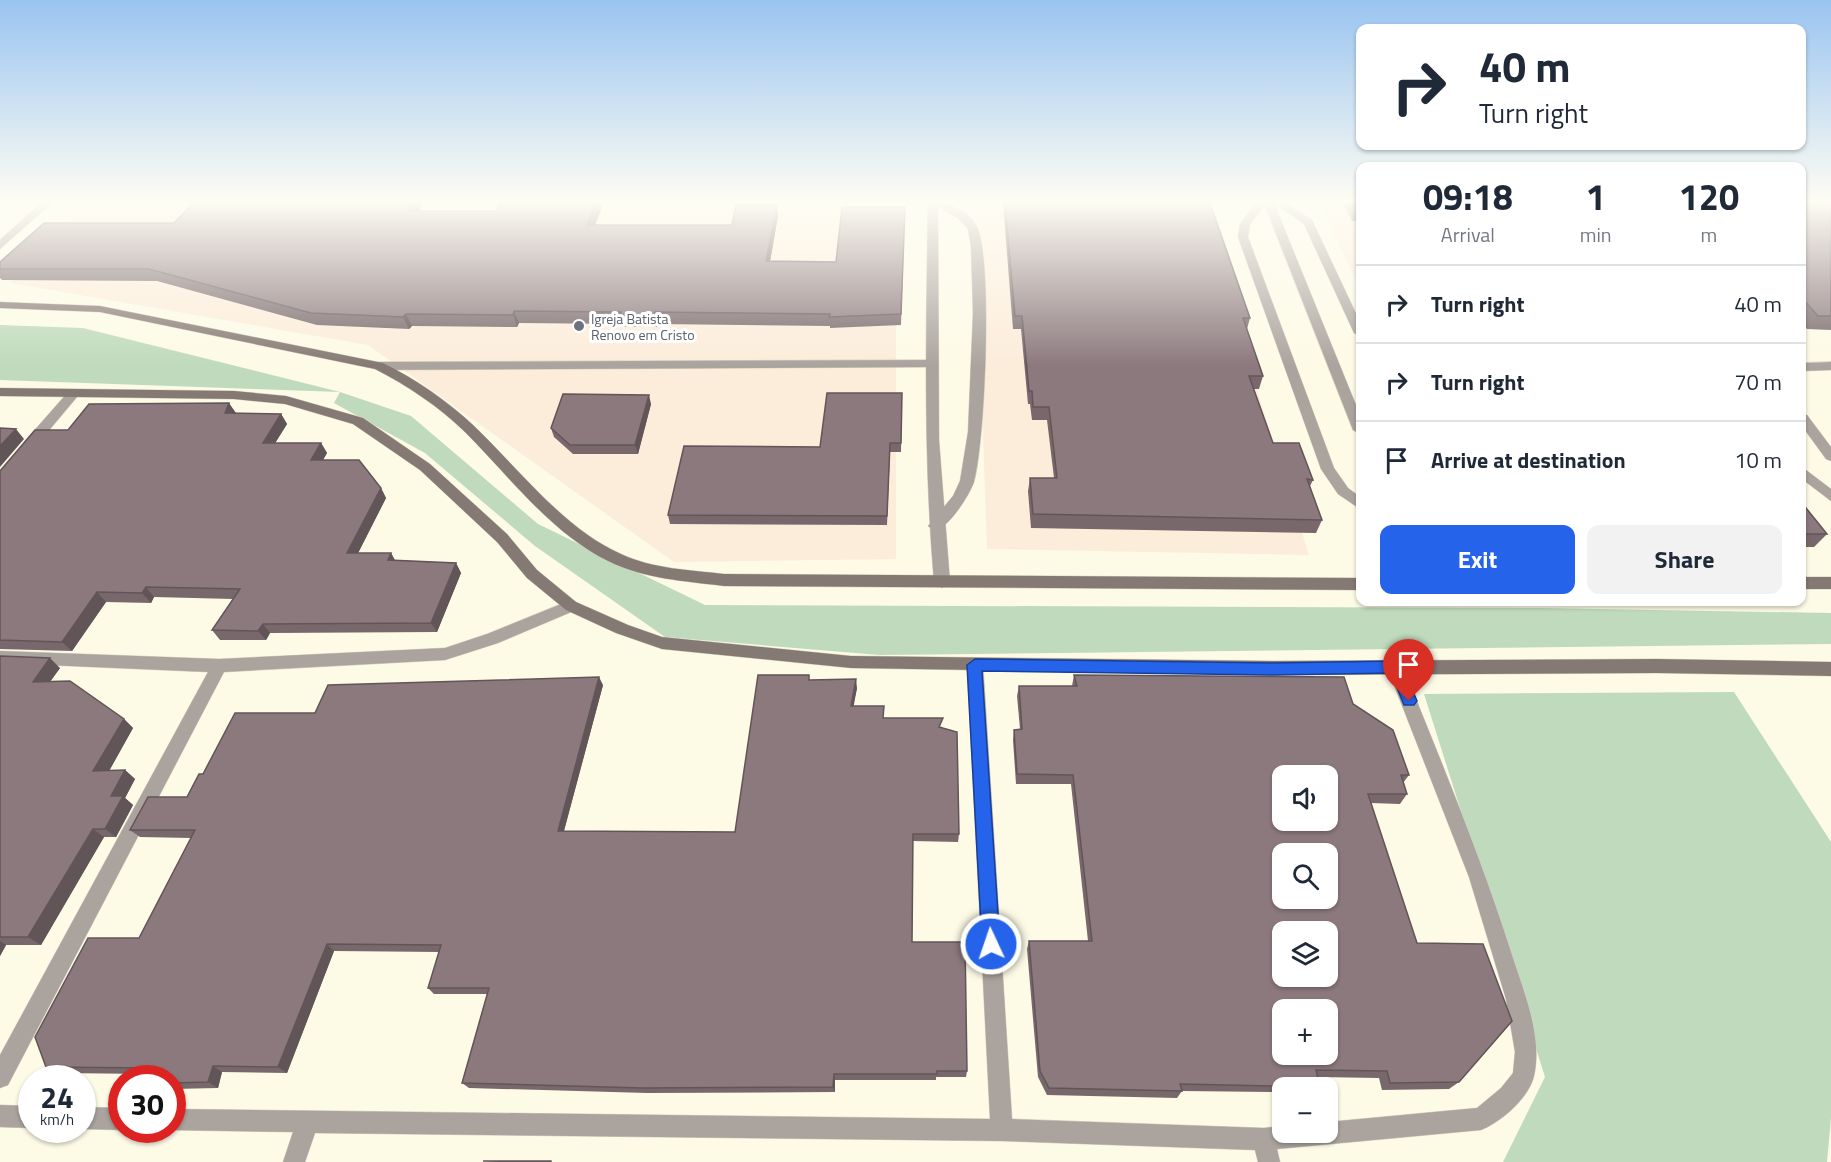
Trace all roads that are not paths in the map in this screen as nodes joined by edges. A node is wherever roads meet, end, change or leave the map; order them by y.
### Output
1 (933, 257) edge
2 (977, 257) edge
3 (1251, 257) edge
4 (1291, 257) edge
5 (1325, 257) edge
6 (0, 305) edge
7 (1356, 324) edge
8 (932, 364) junction
9 (379, 366) junction
10 (1831, 366) edge
11 (1806, 367) edge
12 (0, 392) edge
13 (73, 394) junction
14 (1356, 420) edge
15 (1806, 423) edge
16 (22, 453) edge
17 (1831, 456) edge
18 (1806, 475) edge
19 (1831, 496) edge
20 (1356, 501) edge
21 (935, 526) junction
22 (942, 582) junction
23 (1806, 583) edge
24 (1831, 583) edge
25 (1356, 584) edge
26 (571, 606) junction
27 (0, 657) edge
28 (975, 665) junction
29 (219, 666) junction
30 (1395, 667) junction
31 (1831, 669) edge
32 (0, 1077) edge
33 (0, 1116) edge
34 (18, 1117) edge
35 (186, 1120) edge
36 (307, 1123) junction
37 (1002, 1130) junction
38 (1264, 1139) junction
39 (294, 1162) edge
40 (1269, 1162) edge

1 - 8 street
2 - 21 street
3 - 20 street
4 - 14 street
5 - 7 street
6 - 9 street
8 - 9 street
8 - 21 street
9 - 22 street
10 - 11 street
12 - 13 street
13 - 16 street
13 - 26 street
15 - 17 street
18 - 19 street
21 - 22 street
22 - 25 street
23 - 24 street
26 - 28 street
26 - 29 street
27 - 29 street
28 - 30 street
28 - 37 street
29 - 32 street
30 - 31 street
30 - 38 street
33 - 34 street
35 - 36 street
36 - 37 street
36 - 39 street
37 - 38 street
38 - 40 street

